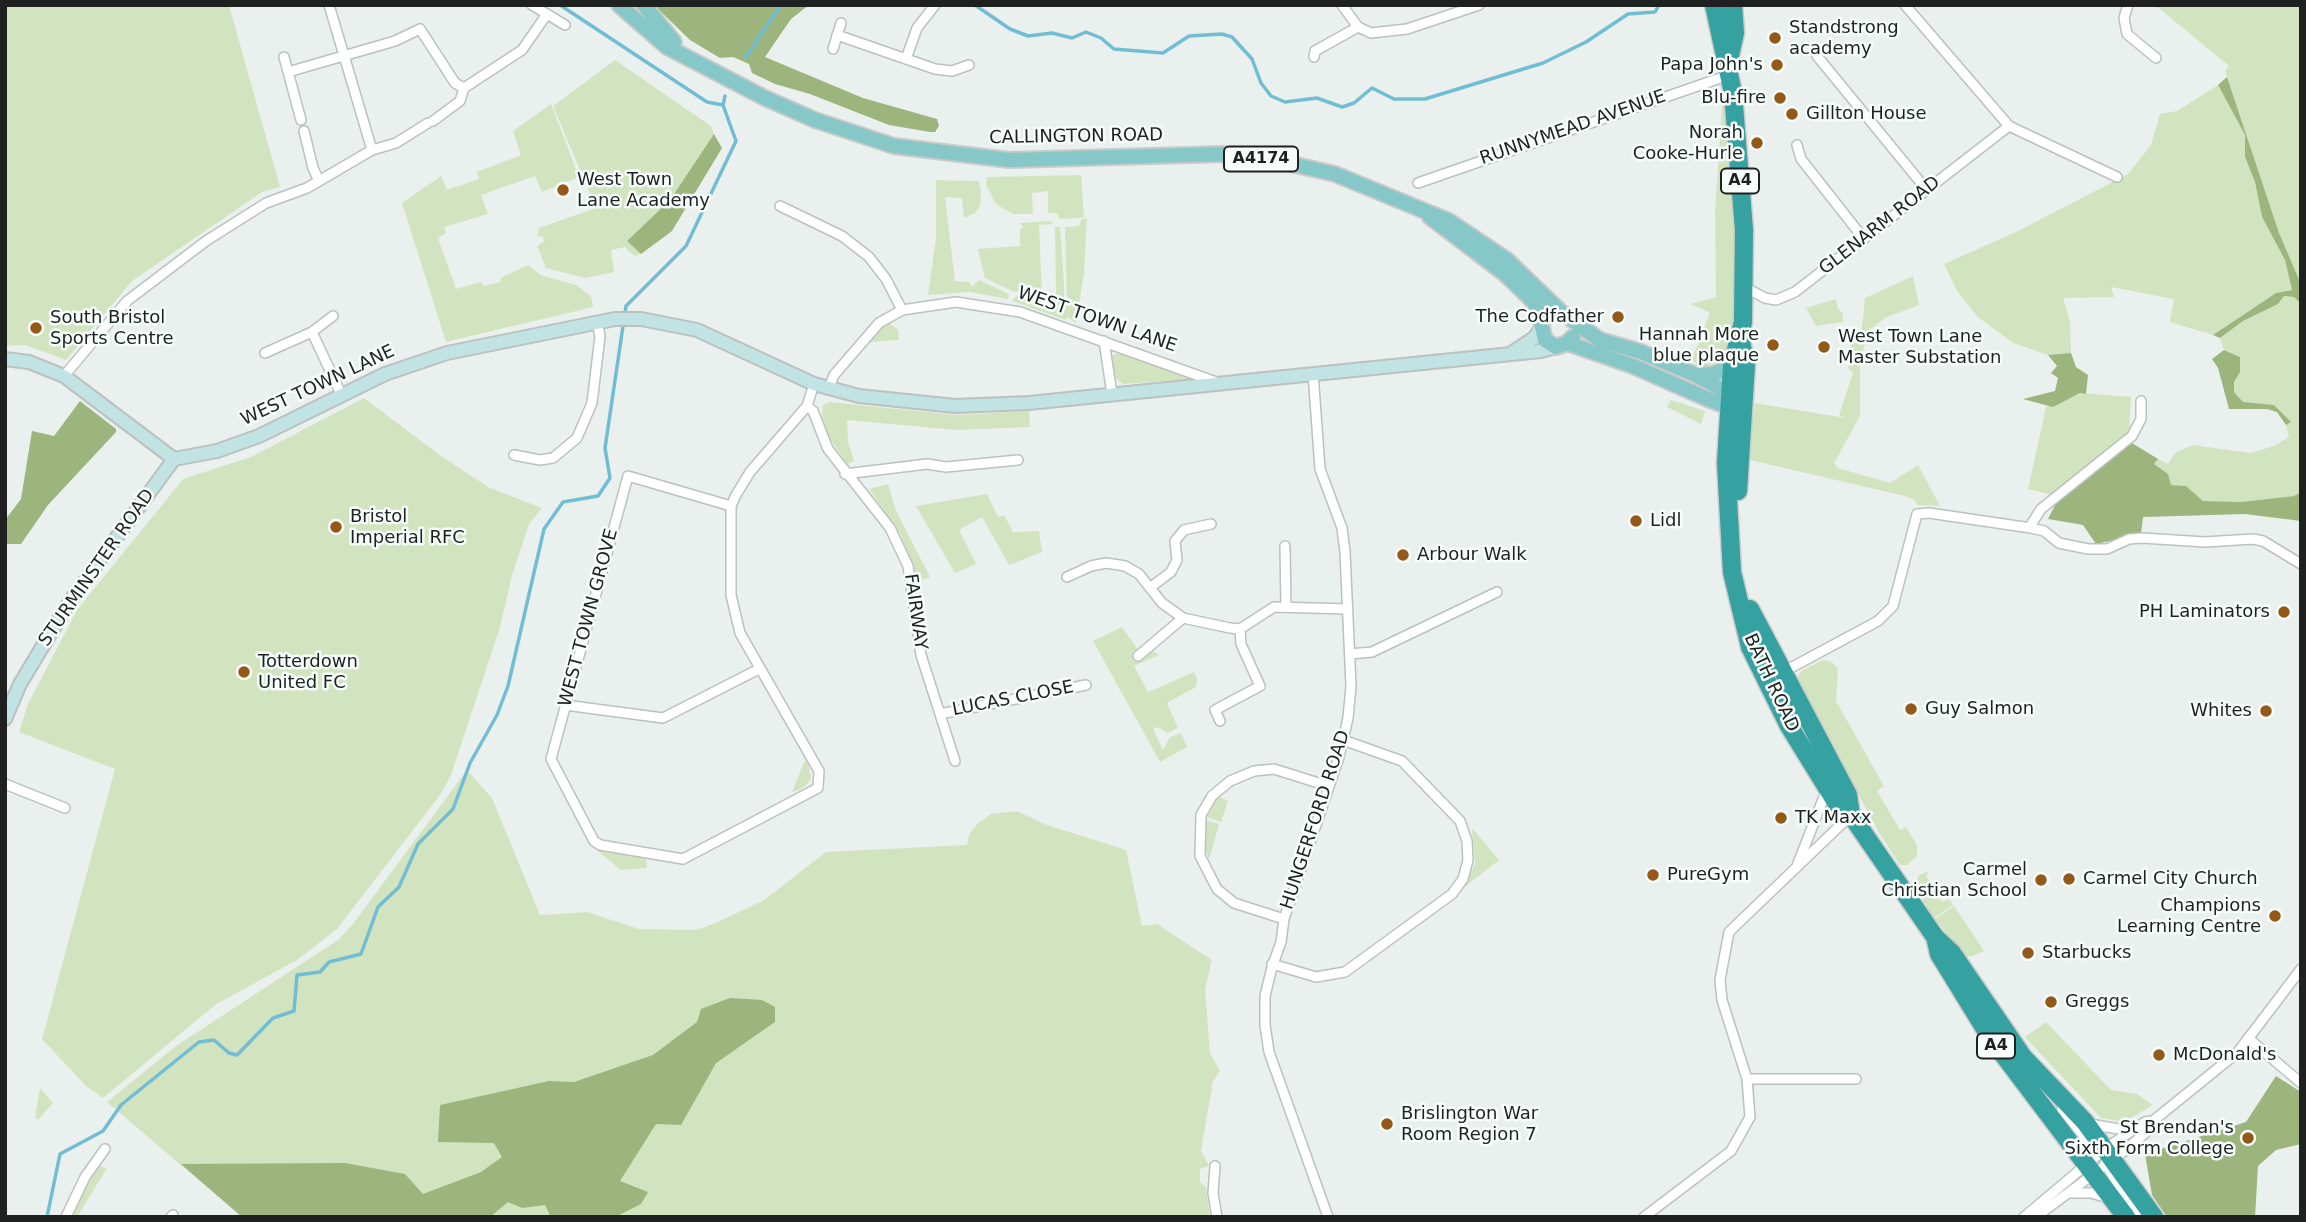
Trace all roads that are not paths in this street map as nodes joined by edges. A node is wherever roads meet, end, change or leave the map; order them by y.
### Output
1 (329, 5) edge
2 (532, 5) edge
3 (619, 5) edge
4 (644, 5) edge
5 (936, 5) edge
6 (1342, 5) edge
7 (1479, 5) edge
8 (1714, 5) edge
9 (1733, 5) edge
10 (1905, 5) edge
11 (2128, 5) edge
12 (547, 14) junction
13 (841, 23) dead end
14 (565, 25) dead end
15 (1358, 27) junction
16 (837, 35) junction
17 (833, 48) dead end
18 (1817, 56) dead end
19 (284, 57) dead end
20 (345, 57) junction
21 (1314, 57) dead end
22 (2156, 58) dead end
23 (906, 60) junction
24 (696, 61) junction
25 (969, 65) dead end
26 (1729, 69) junction
27 (288, 72) junction
28 (464, 88) junction
29 (301, 120) dead end
30 (2009, 126) junction
31 (304, 131) dead end
32 (1797, 145) dead end
33 (372, 150) junction
34 (2117, 177) dead end
35 (320, 181) junction
36 (1418, 183) dead end
37 (1926, 190) junction
38 (780, 206) dead end
39 (1424, 212) junction
40 (1864, 239) junction
41 (1744, 287) junction
42 (902, 310) junction
43 (1561, 312) junction
44 (333, 316) dead end
45 (1574, 321) junction
46 (597, 322) junction
47 (1542, 325) junction
48 (312, 332) junction
49 (1741, 339) junction
50 (1104, 341) junction
51 (1561, 345) junction
52 (265, 353) dead end
53 (1513, 353) junction
54 (5, 359) edge
55 (1732, 366) junction
56 (1313, 373) junction
57 (1696, 375) junction
58 (64, 376) junction
59 (1219, 383) junction
60 (814, 384) junction
61 (829, 388) junction
62 (341, 394) junction
63 (1112, 394) junction
64 (1734, 400) junction
65 (2141, 401) dead end
66 (807, 406) junction
67 (514, 455) dead end
68 (174, 459) junction
69 (1018, 460) dead end
70 (845, 474) junction
71 (732, 506) junction
72 (1211, 524) dead end
73 (2028, 528) junction
74 (1285, 546) dead end
75 (2301, 564) edge
76 (1067, 577) dead end
77 (1151, 587) junction
78 (1497, 592) dead end
79 (1286, 607) junction
80 (1349, 609) junction
81 (1183, 618) junction
82 (1240, 629) junction
83 (1350, 654) junction
84 (1138, 656) dead end
85 (759, 669) junction
86 (1781, 673) junction
87 (1086, 684) dead end
88 (565, 705) junction
89 (940, 714) junction
90 (5, 719) edge
91 (1220, 721) dead end
92 (1343, 740) junction
93 (955, 761) dead end
94 (5, 784) edge
95 (1328, 786) junction
96 (1827, 789) junction
97 (65, 808) dead end
98 (1852, 816) junction
99 (1796, 867) junction
100 (1284, 919) junction
101 (1935, 937) junction
102 (1272, 964) junction
103 (2301, 969) edge
104 (2248, 1038) junction
105 (2023, 1057) junction
106 (1747, 1079) junction
107 (1856, 1079) dead end
108 (2301, 1083) edge
109 (2153, 1121) junction
110 (2085, 1122) junction
111 (2130, 1131) junction
112 (2131, 1145) junction
113 (105, 1149) dead end
114 (2101, 1160) junction
115 (1215, 1166) dead end
116 (2127, 1177) junction
117 (2065, 1195) junction
118 (2116, 1202) junction
119 (66, 1217) edge
120 (1217, 1217) edge
121 (1328, 1217) edge
122 (1644, 1217) edge
123 (2024, 1217) edge
124 (2036, 1217) edge
125 (2126, 1217) edge
126 (2139, 1217) edge
127 (2154, 1217) edge

1 - 20 street
2 - 12 street
3 - 24 main road, CALLINGTON ROAD / A4174
4 - 24 main road, CALLINGTON ROAD / A4174
5 - 23 street
6 - 15 street
7 - 15 street
8 - 26 highway, A4
9 - 26 highway, A4
10 - 30 street
11 - 22 street
12 - 14 street
12 - 28 street
13 - 16 street
15 - 21 street
16 - 17 street
16 - 23 street
18 - 37 street
19 - 27 street
20 - 27 street
20 - 28 street
20 - 33 street
23 - 25 street
24 - 39 main road, CALLINGTON ROAD / A4174
26 - 36 street, RUNNYMEAD AVENUE
26 - 41 highway, A4
27 - 29 street
28 - 33 street
30 - 34 street
30 - 37 street, GLENARM ROAD
31 - 35 street
32 - 40 street
33 - 35 street
35 - 58 street
37 - 40 street, GLENARM ROAD
38 - 42 street
39 - 43 main road, A4174
39 - 47 main road, A4174
40 - 41 street, GLENARM ROAD
41 - 49 highway, A4
42 - 50 street, WEST TOWN LANE
42 - 61 street, WEST TOWN LANE
43 - 45 main road, A4174
43 - 47 main road
44 - 48 street
45 - 51 main road
45 - 57 main road, A4174
46 - 60 main road, WEST TOWN LANE
46 - 62 main road, WEST TOWN LANE
46 - 67 street
47 - 51 main road, A4174
47 - 53 main road
48 - 52 street
48 - 62 street
49 - 55 highway, A4
49 - 64 highway, A4
50 - 59 street, WEST TOWN LANE
50 - 63 street
51 - 53 main road, WEST TOWN LANE
51 - 64 main road, WEST TOWN LANE
53 - 56 main road, WEST TOWN LANE
54 - 58 main road
55 - 57 main road
55 - 64 highway, A4
56 - 59 main road, WEST TOWN LANE
56 - 80 street, HUNGERFORD ROAD
57 - 64 main road, A4174
58 - 68 main road
59 - 63 main road, WEST TOWN LANE
60 - 61 main road, WEST TOWN LANE
60 - 66 street
61 - 63 main road, WEST TOWN LANE
62 - 68 main road, WEST TOWN LANE
64 - 86 highway, BATH ROAD / A4
64 - 96 highway, BATH ROAD / A4
65 - 73 street
66 - 70 street, FAIRWAY
66 - 71 street
68 - 90 main road, STURMINSTER ROAD
69 - 70 street
70 - 89 street, FAIRWAY
71 - 85 street
71 - 88 street, WEST TOWN GROVE
72 - 77 street
73 - 75 street
73 - 86 street
74 - 79 street
76 - 77 street
77 - 81 street
78 - 83 street
79 - 80 street
79 - 82 street
80 - 83 street, HUNGERFORD ROAD
81 - 82 street
81 - 84 street
82 - 91 street
83 - 92 street, HUNGERFORD ROAD
85 - 88 street
85 - 88 street, WEST TOWN GROVE
86 - 98 highway, BATH ROAD / A4
87 - 89 street, LUCAS CLOSE
89 - 93 street, FAIRWAY
92 - 95 street, HUNGERFORD ROAD
92 - 102 street
94 - 97 street
95 - 100 street, HUNGERFORD ROAD
95 - 100 street
96 - 98 highway, BATH ROAD / A4
96 - 99 street
98 - 99 street
98 - 101 highway, BATH ROAD / A4
99 - 106 street
100 - 102 street, HUNGERFORD ROAD
101 - 105 highway, BATH ROAD / A4
101 - 114 highway, BATH ROAD / A4
102 - 121 street, HUNGERFORD ROAD
103 - 104 street
104 - 108 street
104 - 109 street
105 - 110 highway, BATH ROAD / A4
105 - 114 street, BATH ROAD
106 - 107 street
106 - 122 street
109 - 111 street
109 - 112 street
110 - 111 street
110 - 114 highway, BATH ROAD / A4
111 - 114 street
112 - 114 street
112 - 116 street
113 - 119 street
114 - 116 highway, BATH ROAD / A4
114 - 117 street
114 - 118 highway, BATH ROAD / A4
114 - 123 street
114 - 126 street, BATH ROAD
115 - 120 street
116 - 127 highway, BATH ROAD / A4
117 - 118 street
117 - 124 street
118 - 125 highway, BATH ROAD / A4

